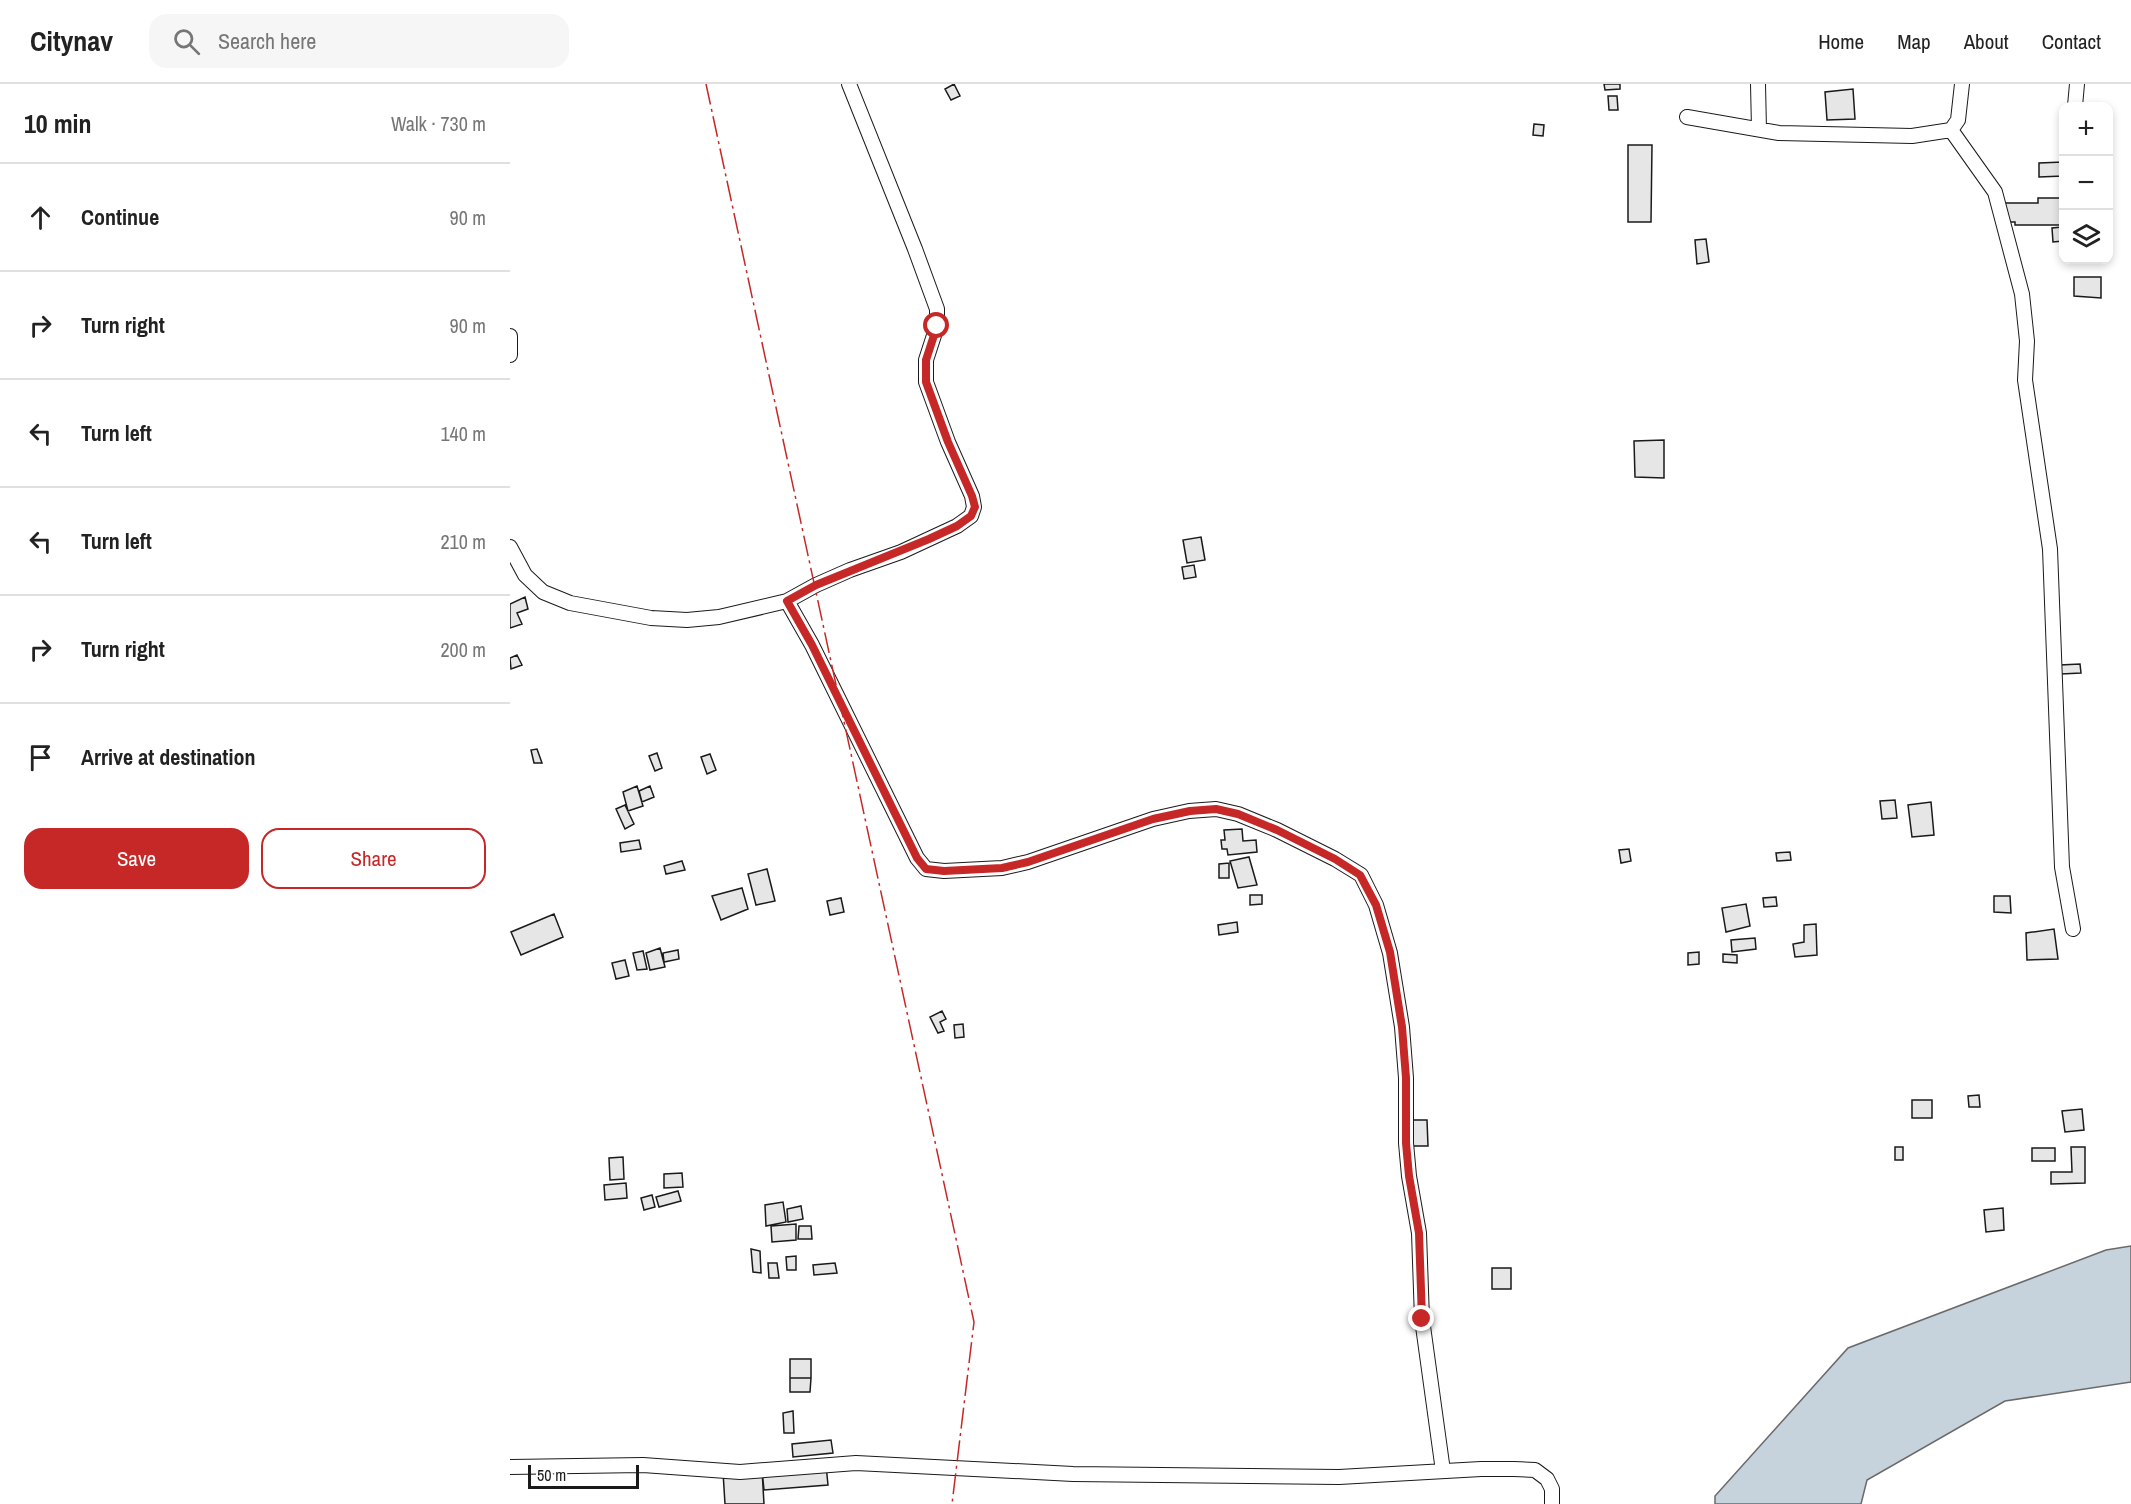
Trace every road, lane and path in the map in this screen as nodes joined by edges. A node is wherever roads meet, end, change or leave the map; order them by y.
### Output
1 (849, 84) edge
2 (1758, 84) edge
3 (1962, 84) edge
4 (2077, 84) edge
5 (2075, 102) edge
6 (1687, 117) dead end
7 (1759, 129) junction
8 (1951, 130) junction
9 (510, 336) edge
10 (510, 354) edge
11 (510, 548) edge
12 (787, 601) junction
13 (2073, 928) dead end
14 (510, 1467) edge
15 (1443, 1471) junction
16 (1552, 1504) edge

1 - 12 street
2 - 7 street
3 - 8 street
4 - 5 street
6 - 7 street
7 - 8 street
8 - 13 street
9 - 10 street
11 - 12 street
12 - 15 street
14 - 15 street
15 - 16 street

